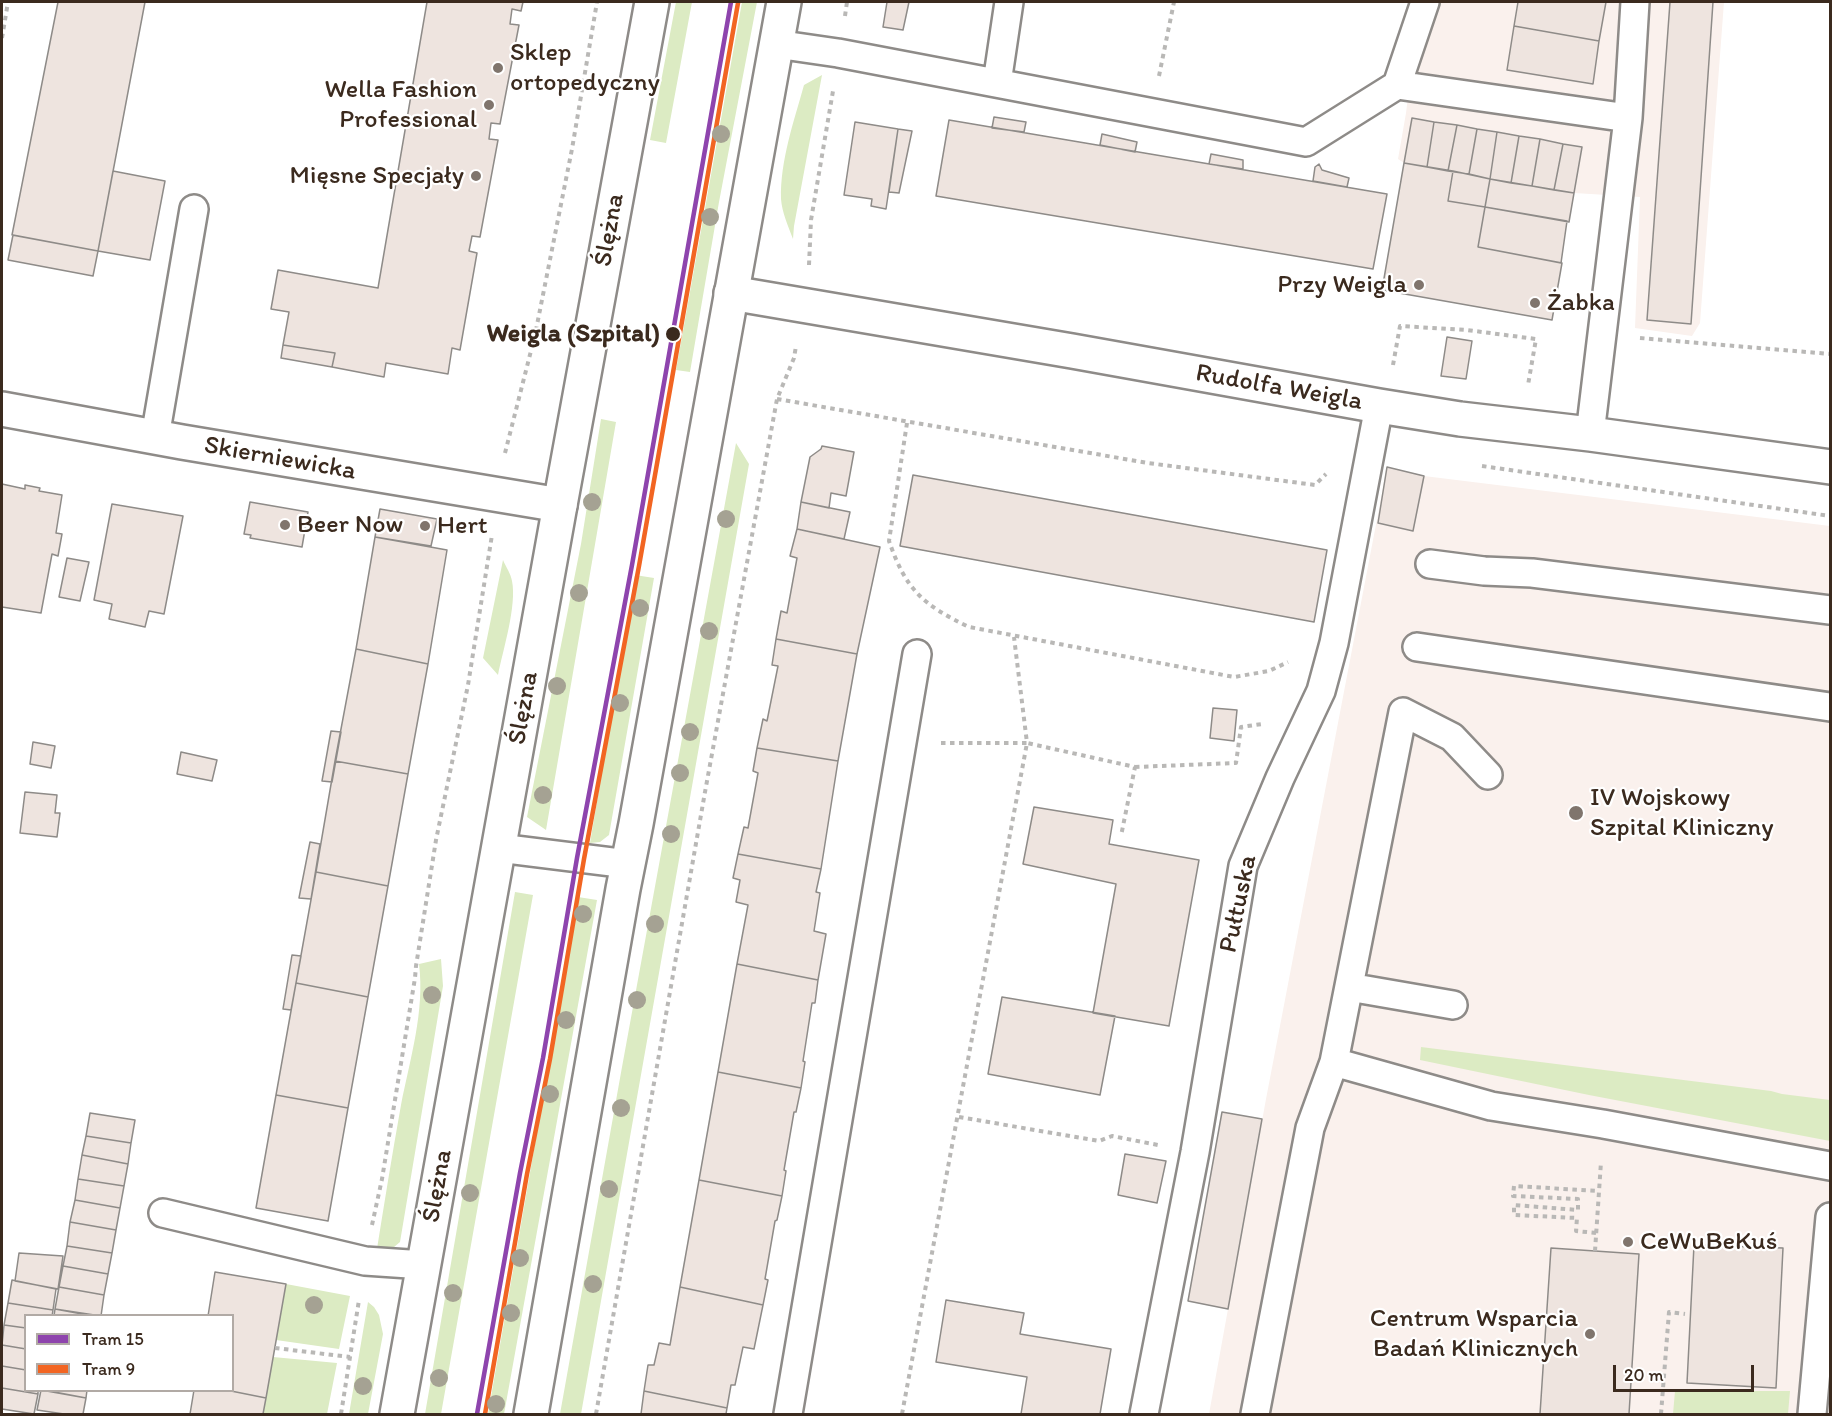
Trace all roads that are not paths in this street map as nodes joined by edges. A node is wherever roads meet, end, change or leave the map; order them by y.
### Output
1 (652, 2) edge
2 (784, 2) edge
3 (1009, 2) edge
4 (1425, 2) edge
5 (1635, 2) edge
6 (776, 44) junction
7 (997, 83) junction
8 (1396, 85) junction
9 (1628, 118) junction
10 (194, 209) dead end
11 (731, 293) junction
12 (1379, 406) junction
13 (2, 409) edge
14 (1590, 434) junction
15 (155, 436) junction
16 (1830, 467) edge
17 (560, 506) junction
18 (1430, 564) dead end
19 (1830, 610) edge
20 (1418, 647) dead end
21 (917, 654) dead end
22 (1830, 707) edge
23 (1488, 775) dead end
24 (499, 848) junction
25 (628, 864) junction
26 (1349, 987) junction
27 (1453, 1005) dead end
28 (1334, 1062) junction
29 (1830, 1166) edge
30 (163, 1213) dead end
31 (1830, 1217) edge
32 (424, 1265) junction
33 (397, 1414) edge
34 (531, 1414) edge
35 (788, 1414) edge
36 (1144, 1414) edge
37 (1255, 1414) edge
38 (1812, 1414) edge

1 - 17 main road, Ślężna
2 - 6 main road
3 - 7 lane
4 - 8 lane
5 - 9 lane
6 - 7 lane
6 - 11 main road
7 - 8 lane
8 - 9 lane
9 - 14 lane
10 - 15 lane
11 - 12 main road, Rudolfa Weigla
11 - 25 main road
12 - 14 main road, Rudolfa Weigla
12 - 36 lane, Pułtuska
13 - 15 main road, Skierniewicka
14 - 16 main road, Rudolfa Weigla
15 - 17 main road, Skierniewicka
17 - 24 main road, Ślężna
18 - 19 lane
20 - 22 lane
21 - 35 lane
23 - 26 lane
24 - 25 lane
24 - 32 main road, Ślężna
25 - 34 main road
26 - 27 lane
26 - 28 lane
28 - 29 lane
28 - 37 lane
30 - 32 lane
31 - 38 lane
32 - 33 main road, Ślężna

